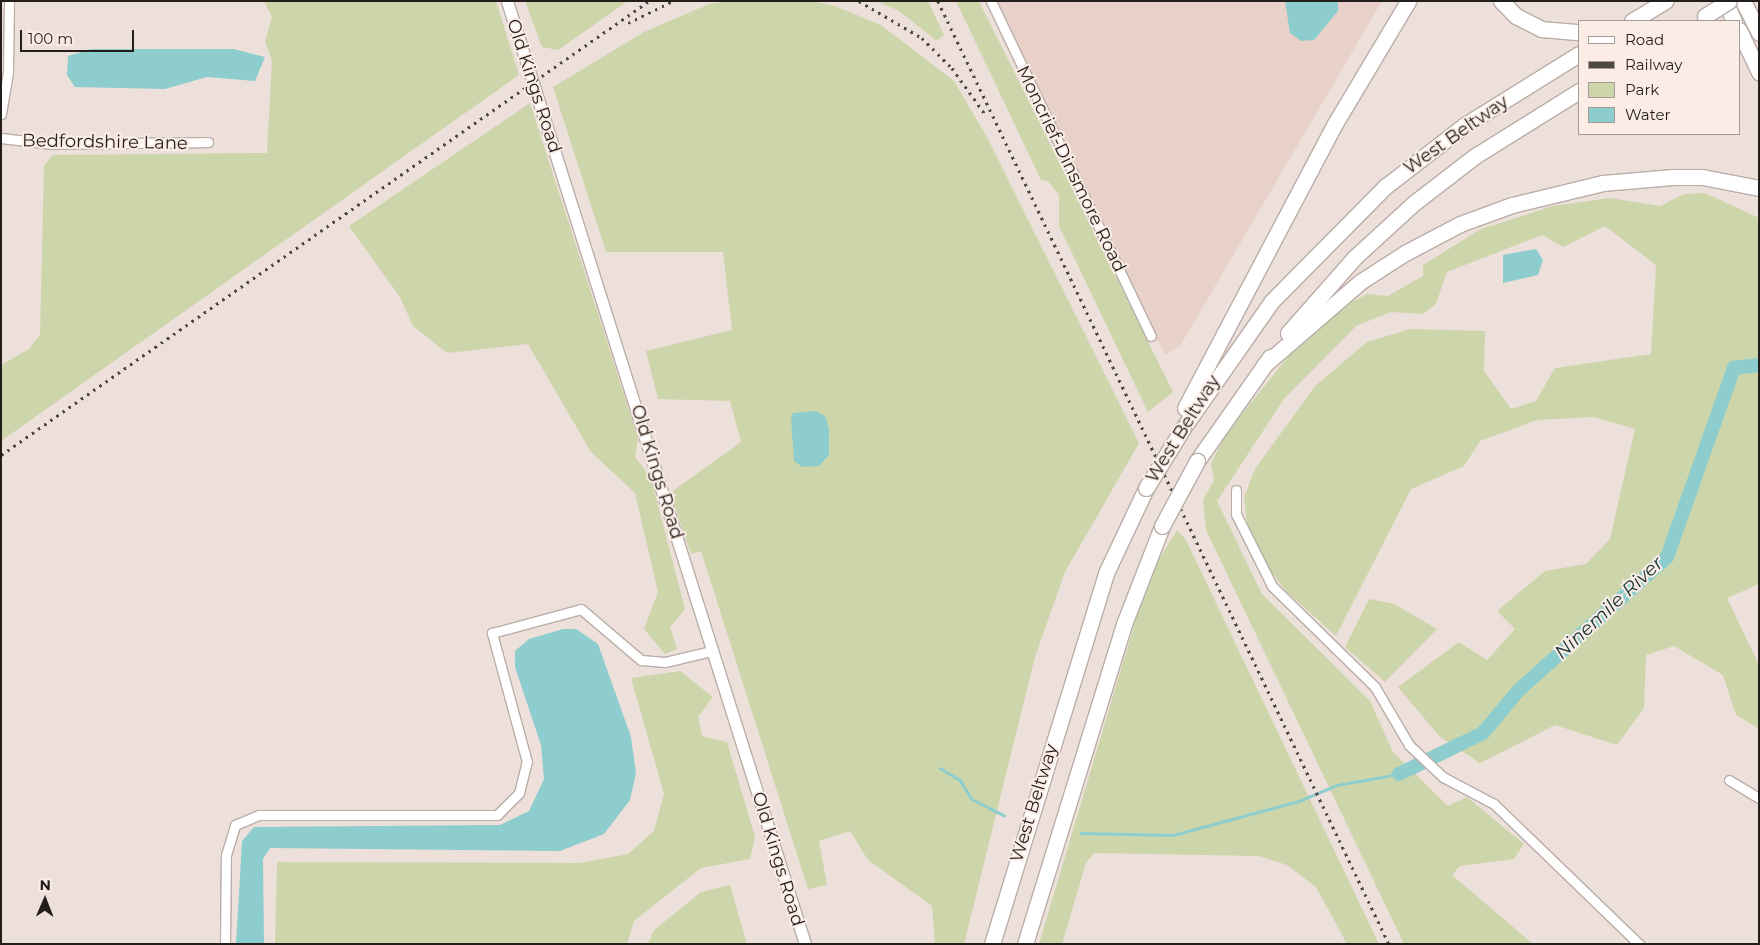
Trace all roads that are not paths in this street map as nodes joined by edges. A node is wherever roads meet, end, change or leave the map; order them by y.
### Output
1 (9, 1) edge
2 (507, 1) edge
3 (990, 1) edge
4 (1408, 1) edge
5 (1501, 1) edge
6 (1665, 1) edge
7 (1725, 1) edge
8 (1729, 1) edge
9 (1743, 1) edge
10 (1701, 18) edge
11 (1633, 20) edge
12 (1734, 20) edge
13 (1578, 32) edge
14 (1740, 32) edge
15 (1759, 33) edge
16 (5, 46) edge
17 (1578, 55) edge
18 (1759, 72) edge
19 (1578, 92) edge
20 (1, 114) edge
21 (1, 138) edge
22 (208, 142) dead end
23 (1759, 188) edge
24 (1151, 336) dead end
25 (1264, 365) junction
26 (1181, 424) junction
27 (1236, 490) dead end
28 (712, 651) junction
29 (1729, 780) dead end
30 (1759, 798) edge
31 (225, 944) edge
32 (805, 944) edge
33 (992, 944) edge
34 (1025, 944) edge
35 (1639, 944) edge

1 - 16 street
2 - 28 street, Old Kings Road
3 - 24 street, Moncrief-Dinsmore Road
4 - 26 highway
5 - 13 highway
6 - 11 highway
7 - 12 highway
8 - 10 highway, bridge
9 - 15 highway
14 - 18 highway
16 - 20 street
17 - 26 highway, West Beltway
19 - 25 highway, West Beltway
21 - 22 street, Bedfordshire Lane
23 - 25 highway
25 - 34 highway, West Beltway, bridge
26 - 33 highway, West Beltway, bridge
27 - 35 street
28 - 31 street
28 - 32 street, Old Kings Road
29 - 30 street

